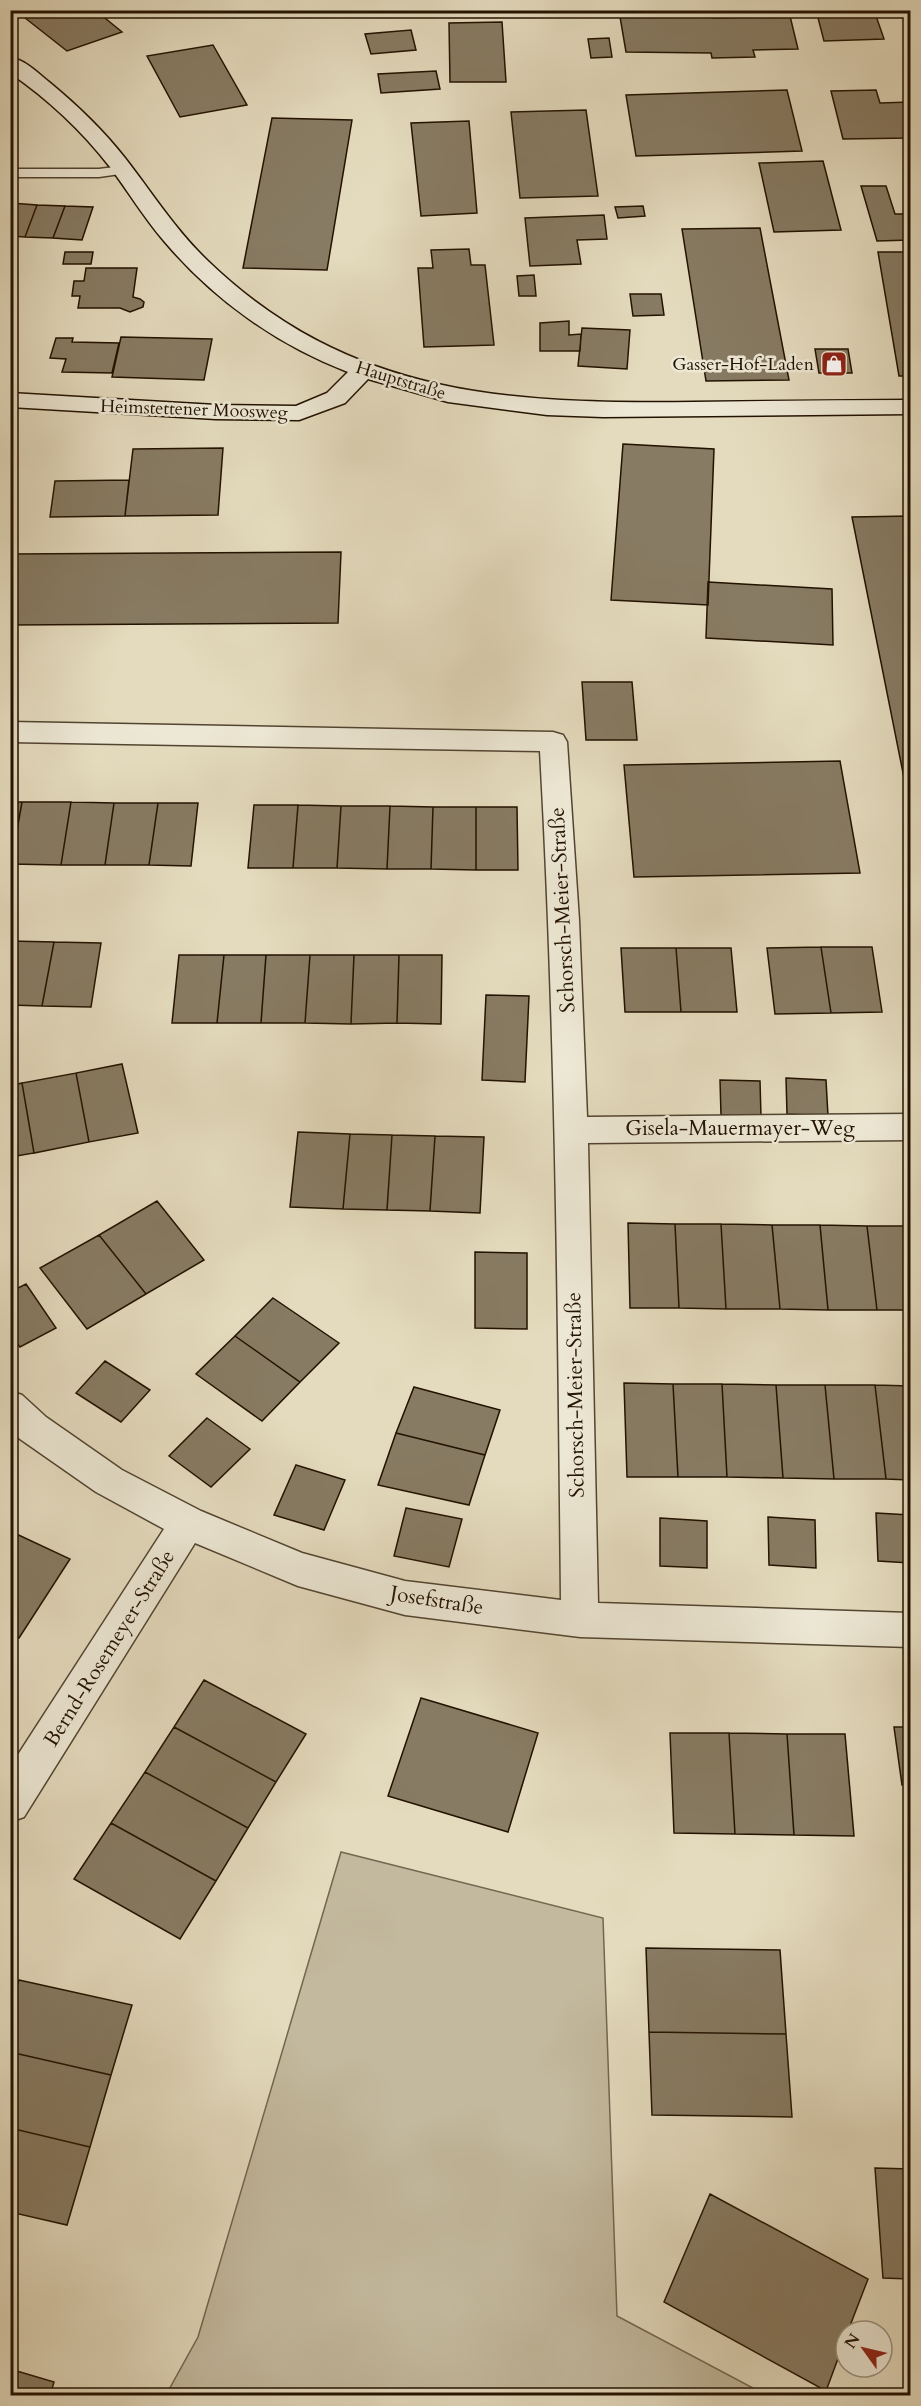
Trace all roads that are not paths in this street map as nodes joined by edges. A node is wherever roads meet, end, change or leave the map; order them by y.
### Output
1 (10, 63) edge
2 (122, 170) junction
3 (10, 173) edge
4 (363, 371) junction
5 (10, 400) edge
6 (910, 407) edge
7 (10, 732) edge
8 (910, 1127) edge
9 (570, 1130) junction
10 (10, 1406) edge
11 (188, 1523) junction
12 (580, 1620) junction
13 (910, 1630) edge
14 (10, 1803) edge

1 - 2 street, Hauptstraße
2 - 3 lane
2 - 4 street, Hauptstraße
4 - 5 street, Heimstettener Moosweg
4 - 6 street, Hauptstraße
7 - 9 street, Schorsch-Meier-Straße
8 - 9 street, Gisela-Mauermayer-Weg
9 - 12 street, Schorsch-Meier-Straße
10 - 11 street, Josefstraße
11 - 12 street, Josefstraße
11 - 14 street, Bernd-Rosemeyer-Straße
12 - 13 street, Josefstraße

